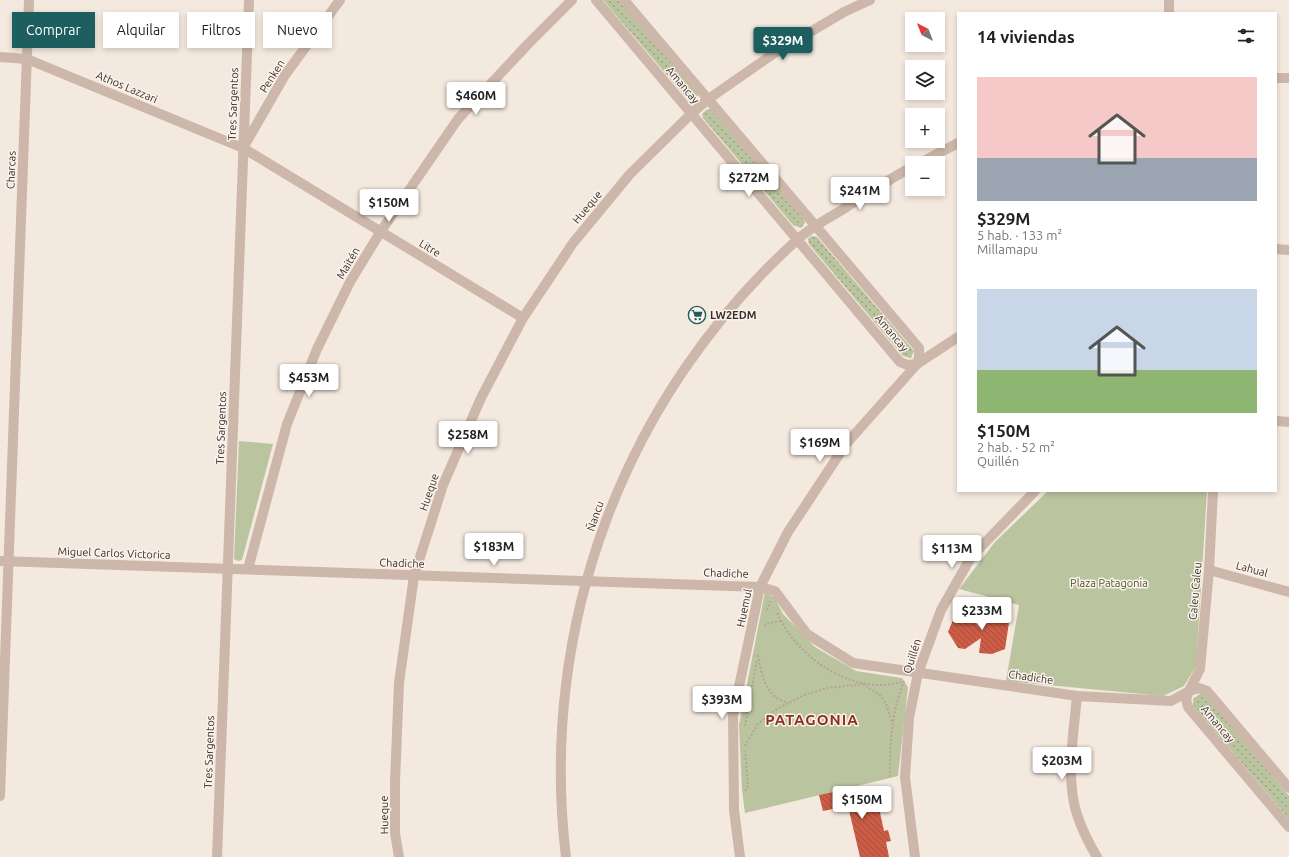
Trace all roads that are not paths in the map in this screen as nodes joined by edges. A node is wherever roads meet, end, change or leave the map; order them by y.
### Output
1 (29, 0) edge
2 (249, 0) edge
3 (340, 0) edge
4 (572, 0) edge
5 (596, 0) edge
6 (624, 0) edge
7 (870, 0) edge
8 (1169, 0) edge
9 (1169, 12) edge
10 (0, 57) edge
11 (27, 58) junction
12 (1277, 78) edge
13 (1289, 78) edge
14 (707, 100) junction
15 (691, 114) junction
16 (957, 144) edge
17 (243, 148) junction
18 (933, 156) edge
19 (905, 171) edge
20 (815, 227) junction
21 (381, 231) junction
22 (798, 239) junction
23 (1277, 249) edge
24 (1289, 250) edge
25 (523, 318) junction
26 (957, 338) edge
27 (917, 364) junction
28 (1277, 421) edge
29 (1289, 422) edge
30 (1213, 492) edge
31 (1033, 493) edge
32 (4, 561) edge
33 (228, 568) junction
34 (248, 569) junction
35 (1209, 570) junction
36 (414, 576) junction
37 (587, 581) junction
38 (760, 586) junction
39 (1289, 592) edge
40 (918, 673) junction
41 (1188, 691) junction
42 (1077, 696) junction
43 (1289, 788) edge
44 (0, 796) edge
45 (1289, 827) edge
46 (217, 857) edge
47 (398, 857) edge
48 (566, 857) edge
49 (740, 857) edge
50 (915, 857) edge
51 (1097, 857) edge

1 - 11 street, Charcas
2 - 17 street, Tres Sargentos
3 - 17 street, Penken
4 - 21 street, Maitén
5 - 15 street, Amancay
6 - 14 street, Amancay
7 - 14 street, Hueque
8 - 9 street
10 - 11 street, Athos Lazzari
11 - 17 street, Athos Lazzari
11 - 32 street, Charcas
12 - 13 street
14 - 15 street, Hueque
14 - 20 street, Amancay
15 - 22 street, Amancay
15 - 25 street, Hueque
16 - 18 street
17 - 21 street, Litre
17 - 33 street, Tres Sargentos
19 - 20 street, Ñancu
20 - 22 street, Ñancu
20 - 27 street, Amancay
21 - 25 street, Litre
21 - 34 street, Maitén
22 - 27 street, Amancay
22 - 37 street, Ñancu
23 - 24 street
25 - 36 street, Hueque
26 - 27 street, Huemul
27 - 38 street, Huemul
28 - 29 street
30 - 35 street, Caleu Caleu
31 - 40 street, Quillén
32 - 33 street, Miguel Carlos Victorica
32 - 44 street, Charcas
33 - 34 street, Chadiche
33 - 46 street, Tres Sargentos
34 - 36 street, Chadiche
35 - 39 street, Lahual
35 - 41 street, Caleu Caleu
36 - 37 street, Chadiche
36 - 47 street, Hueque
37 - 38 street, Chadiche
37 - 48 street, Ñancu
38 - 40 street, Chadiche
38 - 49 street, Huemul
40 - 42 street, Chadiche
40 - 50 street, Quillén
41 - 42 street, Chadiche
41 - 43 street, Amancay
41 - 45 street, Amancay
42 - 51 street

